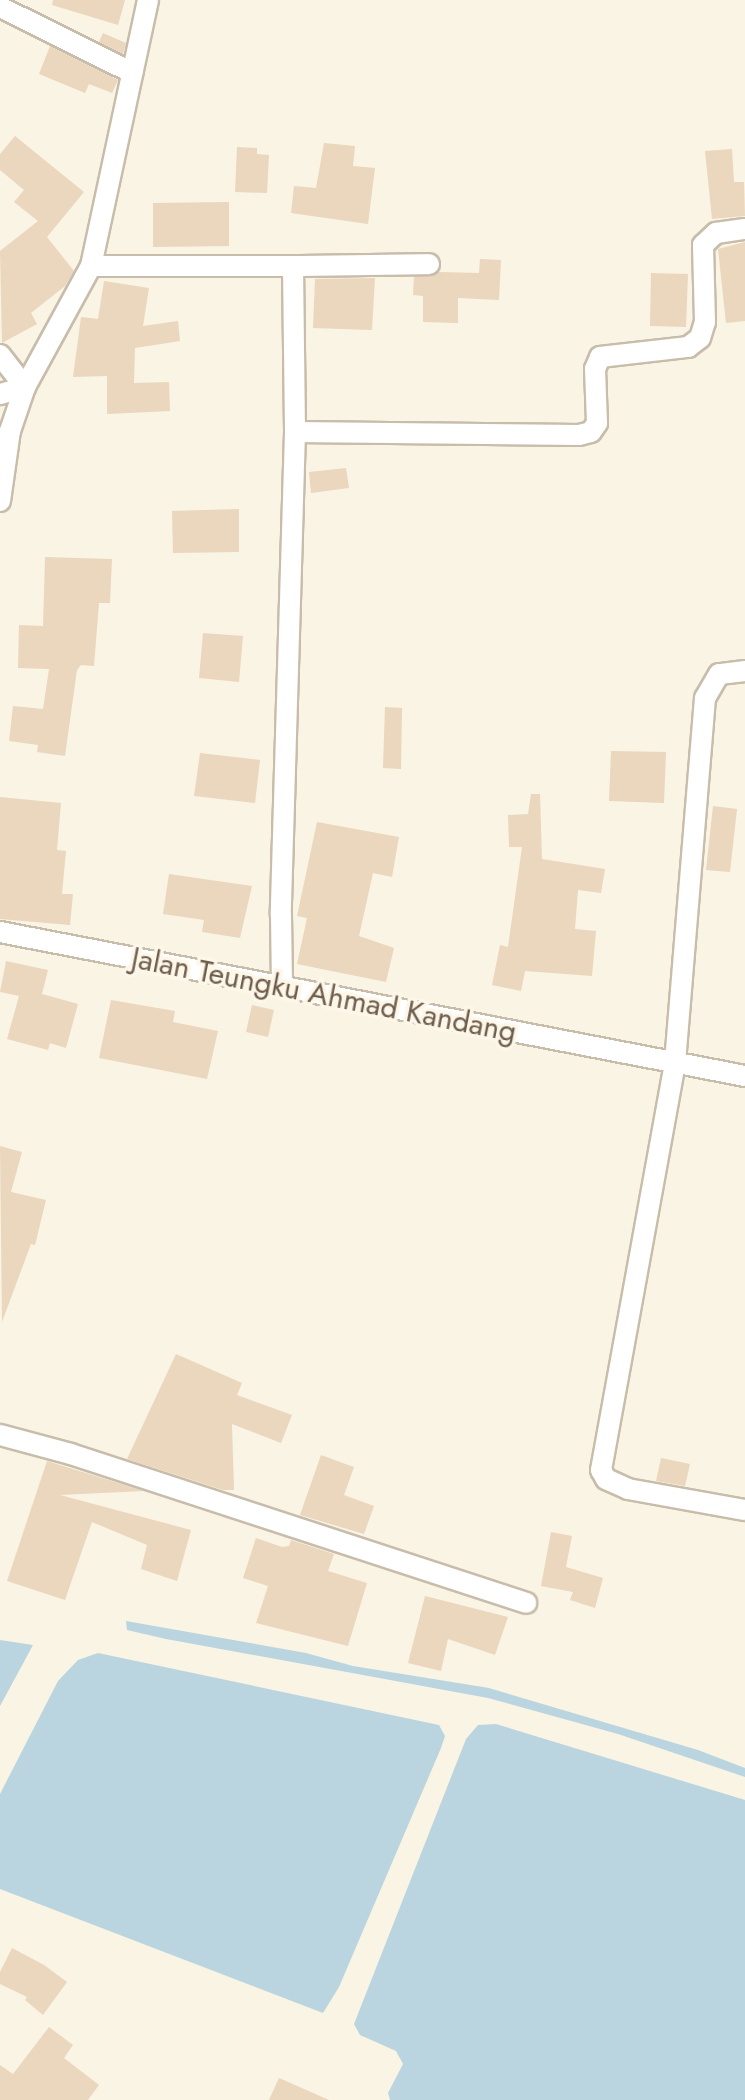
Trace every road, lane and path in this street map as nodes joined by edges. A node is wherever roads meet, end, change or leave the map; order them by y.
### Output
1 (148, 0) edge
2 (0, 7) edge
3 (133, 73) junction
4 (745, 229) edge
5 (429, 264) dead end
6 (91, 266) junction
7 (293, 266) junction
8 (0, 355) edge
9 (25, 387) junction
10 (0, 394) edge
11 (295, 432) junction
12 (0, 501) edge
13 (745, 671) edge
14 (0, 932) edge
15 (282, 987) junction
16 (660, 1060) junction
17 (745, 1076) edge
18 (0, 1435) edge
19 (745, 1510) edge
20 (526, 1603) dead end

1 - 3 street
2 - 3 street
3 - 6 street
4 - 11 street
5 - 7 street
6 - 7 street
6 - 9 street
7 - 11 street
8 - 9 street
9 - 10 street
9 - 12 street
11 - 15 street
13 - 16 street
14 - 15 street, Jalan Teungku Ahmad Kandang
15 - 16 street, Jalan Teungku Ahmad Kandang
16 - 17 street, Jalan Teungku Ahmad Kandang
16 - 19 street
18 - 20 street

